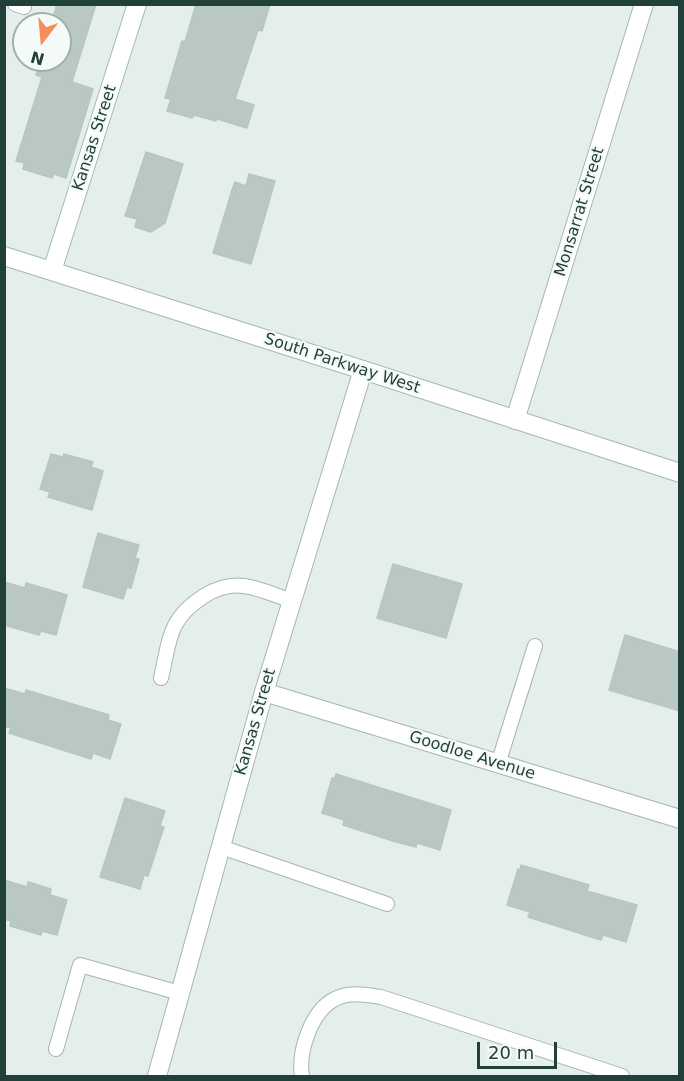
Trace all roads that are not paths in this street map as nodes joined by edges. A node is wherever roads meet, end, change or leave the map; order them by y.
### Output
1 (137, 4) edge
2 (644, 4) edge
3 (4, 256) edge
4 (52, 271) junction
5 (363, 370) junction
6 (515, 420) junction
7 (680, 473) edge
8 (292, 601) junction
9 (535, 646) dead end
10 (161, 678) dead end
11 (264, 692) junction
12 (498, 764) junction
13 (680, 819) edge
14 (221, 847) junction
15 (387, 904) dead end
16 (180, 993) junction
17 (56, 1049) dead end
18 (592, 1072) edge
19 (157, 1077) edge
20 (302, 1077) edge
21 (622, 1077) edge

1 - 4 street, Kansas Street
2 - 6 street, Monsarrat Street
3 - 4 street, South Parkway West
4 - 5 street, South Parkway West
5 - 6 street, South Parkway West
5 - 8 street, Kansas Street
6 - 7 street, South Parkway West
8 - 10 lane
8 - 11 street, Kansas Street
9 - 12 lane
11 - 12 street, Goodloe Avenue
11 - 14 street, Kansas Street
12 - 13 street, Goodloe Avenue
14 - 15 lane
14 - 16 street, Kansas Street
16 - 17 lane
16 - 19 street, Kansas Street
18 - 20 lane
18 - 21 lane

